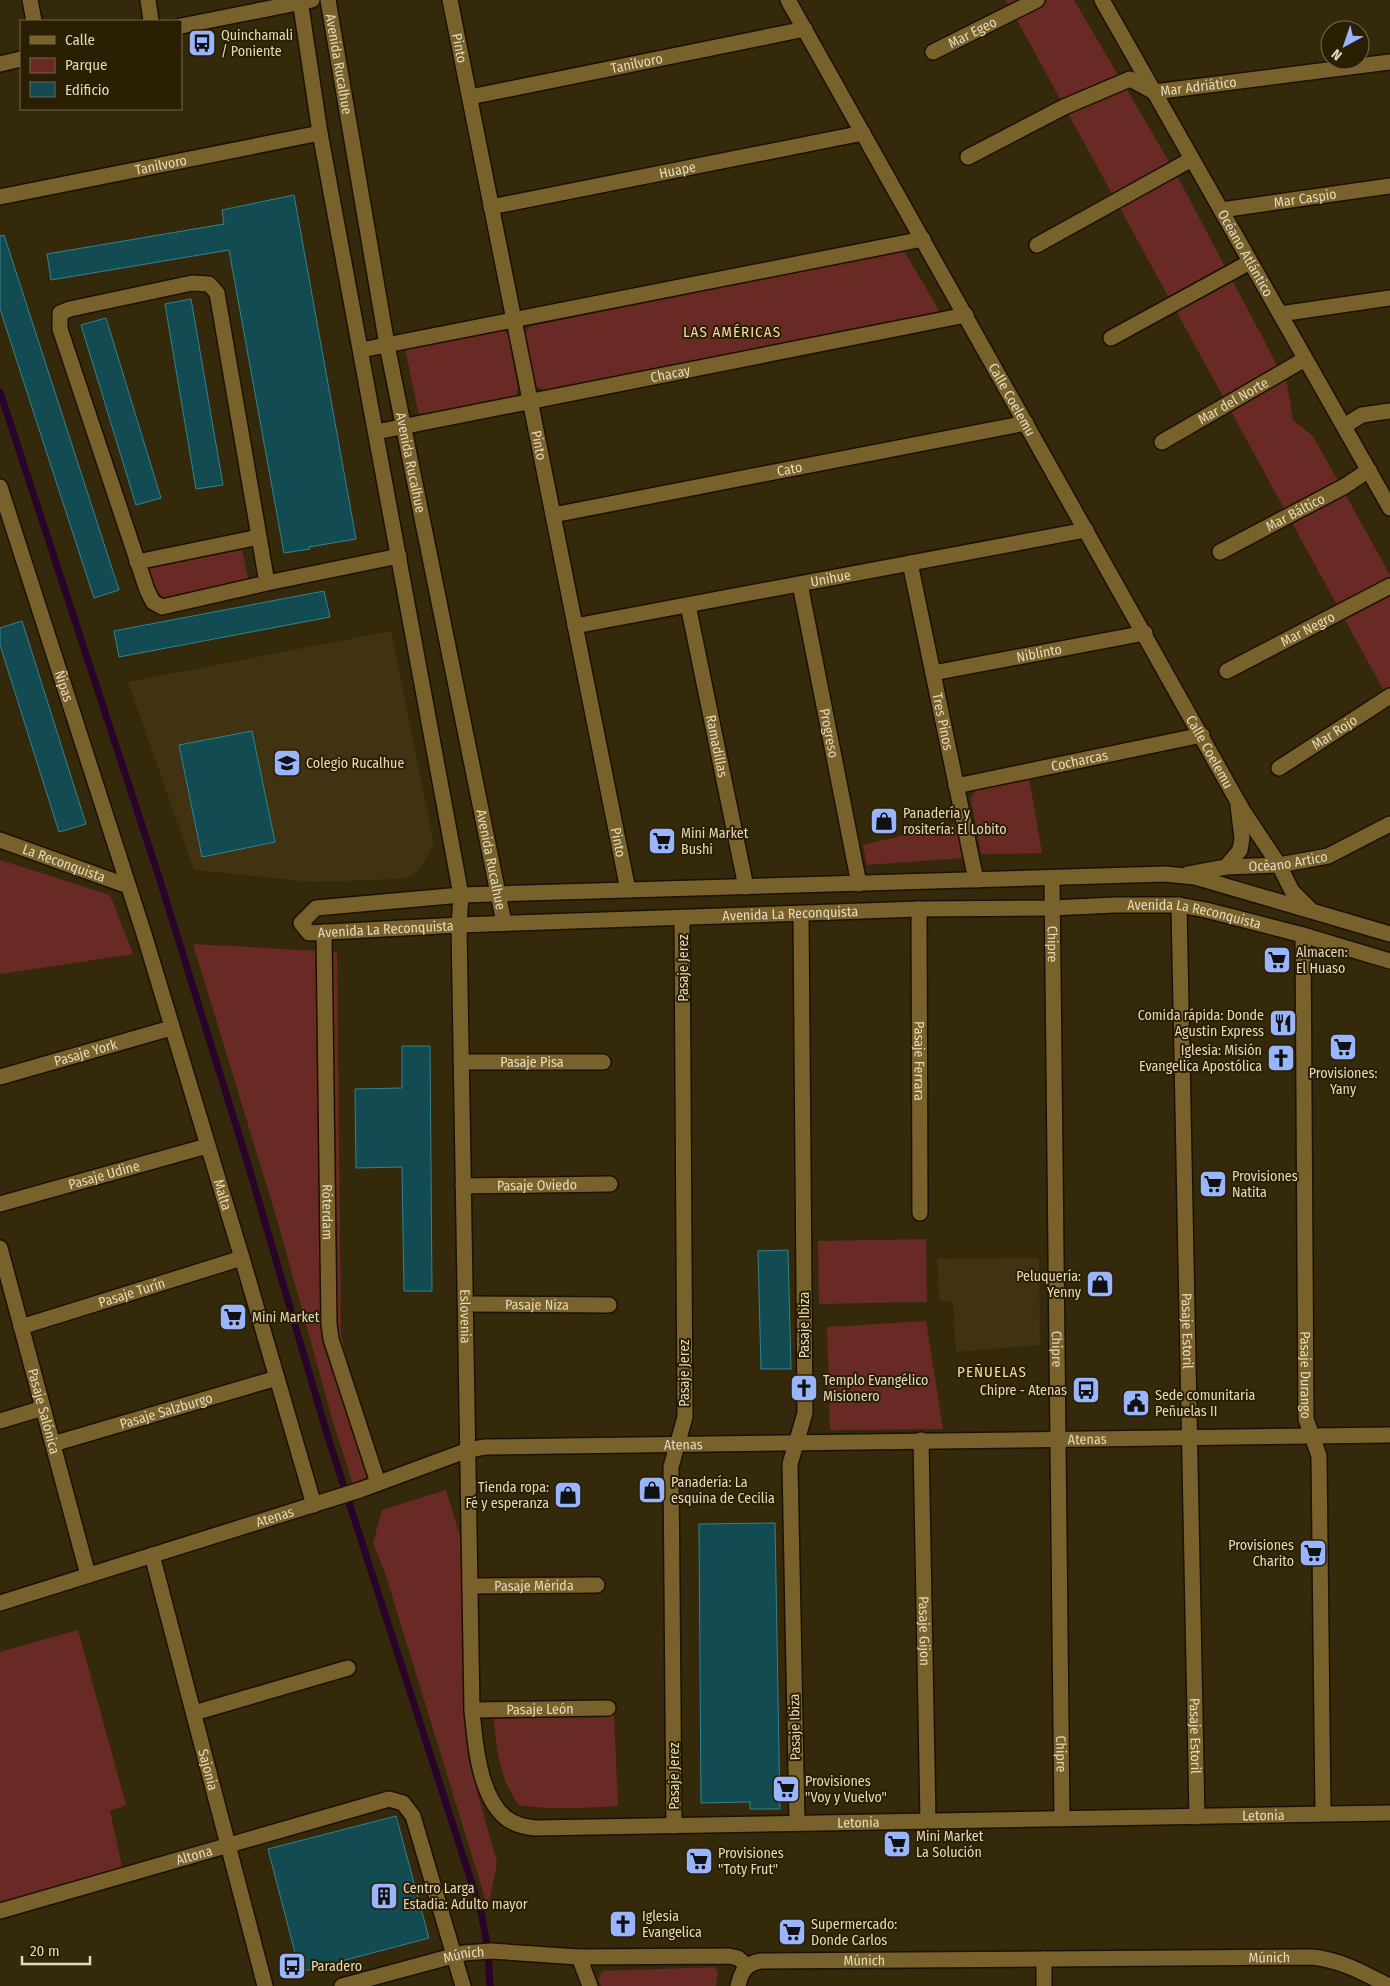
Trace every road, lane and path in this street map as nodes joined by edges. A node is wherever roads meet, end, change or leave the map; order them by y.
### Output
1 (30, 0) edge
2 (148, 0) edge
3 (328, 0) edge
4 (450, 0) edge
5 (788, 0) edge
6 (1038, 0) edge
7 (1102, 0) edge
8 (304, 1) edge
9 (34, 20) edge
10 (152, 20) edge
11 (182, 26) edge
12 (804, 29) junction
13 (933, 52) dead end
14 (20, 59) edge
15 (1390, 62) edge
16 (0, 64) edge
17 (1154, 92) junction
18 (470, 97) junction
19 (320, 133) junction
20 (863, 133) junction
21 (968, 157) dead end
22 (1192, 159) junction
23 (1390, 186) edge
24 (0, 197) edge
25 (491, 207) junction
26 (1221, 210) junction
27 (923, 240) junction
28 (1037, 245) dead end
29 (1250, 262) junction
30 (1390, 298) edge
31 (1280, 314) junction
32 (966, 315) junction
33 (514, 320) junction
34 (1111, 338) dead end
35 (387, 345) junction
36 (361, 350) junction
37 (1305, 359) junction
38 (530, 401) junction
39 (1390, 411) edge
40 (1026, 423) junction
41 (403, 426) junction
42 (1344, 426) junction
43 (376, 432) junction
44 (1162, 442) dead end
45 (1369, 470) junction
46 (0, 487) edge
47 (1390, 508) edge
48 (553, 515) junction
49 (1086, 530) junction
50 (259, 537) junction
51 (1220, 552) dead end
52 (399, 556) junction
53 (137, 562) junction
54 (910, 563) junction
55 (267, 583) junction
56 (800, 584) junction
57 (1390, 586) edge
58 (688, 605) junction
59 (575, 626) junction
60 (1144, 633) junction
61 (1227, 671) dead end
62 (933, 673) junction
63 (1390, 696) edge
64 (1202, 735) junction
65 (1279, 768) dead end
66 (956, 786) junction
67 (1237, 797) junction
68 (1390, 824) edge
69 (0, 840) edge
70 (1279, 866) junction
71 (1226, 867) junction
72 (1179, 875) junction
73 (1052, 878) junction
74 (976, 880) junction
75 (859, 884) junction
76 (128, 886) junction
77 (746, 887) junction
78 (628, 890) junction
79 (499, 894) junction
80 (461, 895) junction
81 (1179, 905) junction
82 (1052, 908) junction
83 (919, 909) junction
84 (1313, 912) junction
85 (801, 914) junction
86 (682, 918) junction
87 (504, 923) junction
88 (459, 925) junction
89 (324, 932) junction
90 (1390, 934) edge
91 (1303, 935) junction
92 (1390, 961) edge
93 (171, 1028) junction
94 (461, 1062) junction
95 (603, 1062) dead end
96 (0, 1077) edge
97 (207, 1146) junction
98 (610, 1184) dead end
99 (463, 1186) junction
100 (0, 1204) edge
101 (920, 1213) dead end
102 (0, 1248) edge
103 (242, 1258) junction
104 (465, 1304) junction
105 (609, 1304) dead end
106 (21, 1326) junction
107 (278, 1378) junction
108 (43, 1408) junction
109 (0, 1420) edge
110 (1390, 1435) edge
111 (1312, 1436) junction
112 (1190, 1438) junction
113 (1058, 1439) junction
114 (921, 1440) junction
115 (797, 1442) junction
116 (53, 1444) junction
117 (677, 1444) junction
118 (468, 1450) junction
119 (378, 1483) junction
120 (314, 1505) junction
121 (152, 1555) junction
122 (88, 1575) junction
123 (597, 1585) dead end
124 (470, 1586) junction
125 (0, 1602) edge
126 (348, 1668) dead end
127 (608, 1708) dead end
128 (472, 1710) junction
129 (194, 1713) junction
130 (1390, 1813) edge
131 (1322, 1814) junction
132 (1197, 1817) junction
133 (1062, 1819) junction
134 (928, 1821) junction
135 (797, 1823) junction
136 (674, 1826) junction
137 (228, 1845) junction
138 (0, 1910) edge
139 (459, 1955) junction
140 (579, 1957) junction
141 (1044, 1959) junction
142 (747, 1966) junction
143 (265, 1986) edge
144 (342, 1986) edge
145 (463, 1986) edge
146 (590, 1986) edge
147 (738, 1986) edge
148 (1044, 1986) edge
149 (1389, 1986) edge

1 - 9 street
2 - 10 street
3 - 35 street, Avenida Rucalhue
4 - 18 street, Pinto
5 - 12 street, Calle Coelemu
6 - 13 street, Mar Egeo
7 - 17 street, Océano Atlántico
8 - 11 street
8 - 19 street, Avenida Rucalhue
12 - 18 street, Tanilvoro
12 - 20 street, Calle Coelemu
14 - 16 street
15 - 17 street, Mar Adriático
17 - 21 street, Mar Adriático
17 - 22 street, Océano Atlántico
18 - 25 street, Pinto
19 - 24 street, Tanilvoro
19 - 36 street, Avenida Rucalhue
20 - 25 street, Huape
20 - 27 street, Calle Coelemu
22 - 26 street, Océano Atlántico
22 - 28 street
23 - 26 street, Mar Caspio
25 - 33 street, Pinto
26 - 29 street, Océano Atlántico
27 - 32 street, Calle Coelemu
27 - 33 street
29 - 31 street, Océano Atlántico
29 - 34 street
30 - 31 street
31 - 37 street, Océano Atlántico
32 - 38 street, Chacay
32 - 40 street, Calle Coelemu
33 - 35 street
33 - 38 street, Pinto
35 - 36 street
35 - 41 street, Avenida Rucalhue
36 - 43 street, Avenida Rucalhue
37 - 42 street, Océano Atlántico
37 - 44 street, Mar del Norte
38 - 41 street, Chacay
38 - 48 street, Pinto
39 - 42 street
40 - 48 street, Cato
40 - 49 street, Calle Coelemu
41 - 43 street, Chacay
41 - 79 street, Avenida Rucalhue
42 - 45 street, Océano Atlántico
43 - 52 street, Avenida Rucalhue
45 - 47 street, Océano Atlántico
45 - 51 street, Mar Báltico
46 - 76 street, Ñipas
48 - 59 street, Pinto
49 - 54 street, Unihue
49 - 60 street, Calle Coelemu
50 - 53 street
50 - 53 street
50 - 55 street
52 - 55 street
52 - 80 street, Avenida Rucalhue
53 - 55 street
54 - 56 street, Unihue
54 - 62 street, Tres Pinos
56 - 58 street, Unihue
56 - 75 street, Progreso
57 - 61 street, Mar Negro
58 - 59 street, Unihue
58 - 77 street, Ramadillas
59 - 78 street, Pinto
60 - 62 street, Niblinto
60 - 64 street, Calle Coelemu
62 - 66 street, Tres Pinos
63 - 65 street, Mar Rojo
64 - 66 street, Cocharcas
64 - 67 street, Calle Coelemu
66 - 74 street, Tres Pinos
67 - 70 street, Calle Coelemu
67 - 71 street, Calle Coelemu
68 - 70 street, Océano Artico
69 - 76 street, La Reconquista
70 - 71 street, Océano Artico
70 - 84 street, Calle Coelemu
71 - 72 street, Océano Artico
72 - 73 street, Avenida La Reconquista
72 - 84 street, Avenida La Reconquista
73 - 74 street, Avenida La Reconquista
73 - 82 street, Chipre
74 - 75 street, Avenida La Reconquista
75 - 77 street, Avenida La Reconquista
76 - 93 street, Malta
77 - 78 street, Avenida La Reconquista
78 - 79 street, Avenida La Reconquista
79 - 80 street, Avenida La Reconquista
79 - 87 street, Avenida Rucalhue
80 - 88 street, Avenida Rucalhue
80 - 89 street, Avenida La Reconquista
81 - 82 street, Avenida La Reconquista
81 - 91 street, Avenida La Reconquista
81 - 112 street, Pasaje Estoril
82 - 83 street, Avenida La Reconquista
82 - 113 street, Chipre
83 - 85 street, Avenida La Reconquista
83 - 101 street, Pasaje Ferrara
84 - 90 street, Avenida La Reconquista
85 - 86 street, Avenida La Reconquista
85 - 115 street, Pasaje Ibiza
86 - 87 street, Avenida La Reconquista
86 - 117 street, Pasaje Jerez
87 - 88 street, Avenida La Reconquista
88 - 89 street, Avenida La Reconquista
88 - 94 street, Eslovenia
89 - 119 street, Róterdam
91 - 92 street, Avenida La Reconquista
91 - 111 street, Pasaje Durango
93 - 96 street, Pasaje York
93 - 97 street, Malta
94 - 95 street, Pasaje Pisa
94 - 99 street, Eslovenia
97 - 100 street, Pasaje Udine
97 - 103 street, Malta
98 - 99 street, Pasaje Oviedo
99 - 104 street, Eslovenia
102 - 106 street, Pasaje Salónica
103 - 106 street, Pasaje Turín
103 - 107 street, Malta
104 - 105 street, Pasaje Niza
104 - 118 street, Eslovenia
106 - 108 street, Pasaje Salónica
107 - 116 street, Pasaje Salzburgo
107 - 120 street, Malta
108 - 109 street
108 - 116 street, Pasaje Salónica
110 - 111 street, Atenas
111 - 112 street, Atenas
111 - 131 street, Pasaje Durango
112 - 113 street, Atenas
112 - 132 street, Pasaje Estoril
113 - 114 street, Atenas
113 - 133 street, Chipre
114 - 115 street, Atenas
114 - 134 street, Pasaje Gijon
115 - 117 street, Atenas
115 - 135 street, Pasaje Ibiza
116 - 122 street, Pasaje Salónica
117 - 118 street, Atenas
117 - 136 street, Pasaje Jerez
118 - 119 street, Atenas
118 - 124 street, Eslovenia
119 - 120 street, Atenas
120 - 121 street, Atenas
121 - 122 street, Atenas
121 - 129 street, Sajonia
122 - 125 street, Atenas
123 - 124 street, Pasaje Mérida
124 - 128 street, Eslovenia
126 - 129 street
127 - 128 street, Pasaje León
128 - 136 street, Letonia
129 - 137 street, Sajonia
130 - 131 street, Letonia
131 - 132 street, Letonia
132 - 133 street, Letonia
133 - 134 street, Letonia
134 - 135 street, Letonia
135 - 136 street, Letonia
137 - 138 street, Altona
137 - 139 street, Altona
137 - 143 street, Sajonia
139 - 140 street, Múnich
139 - 144 street, Múnich
139 - 145 street
140 - 142 street, Múnich
140 - 146 street
141 - 142 street, Múnich
141 - 148 street
141 - 149 street, Múnich
142 - 147 street

